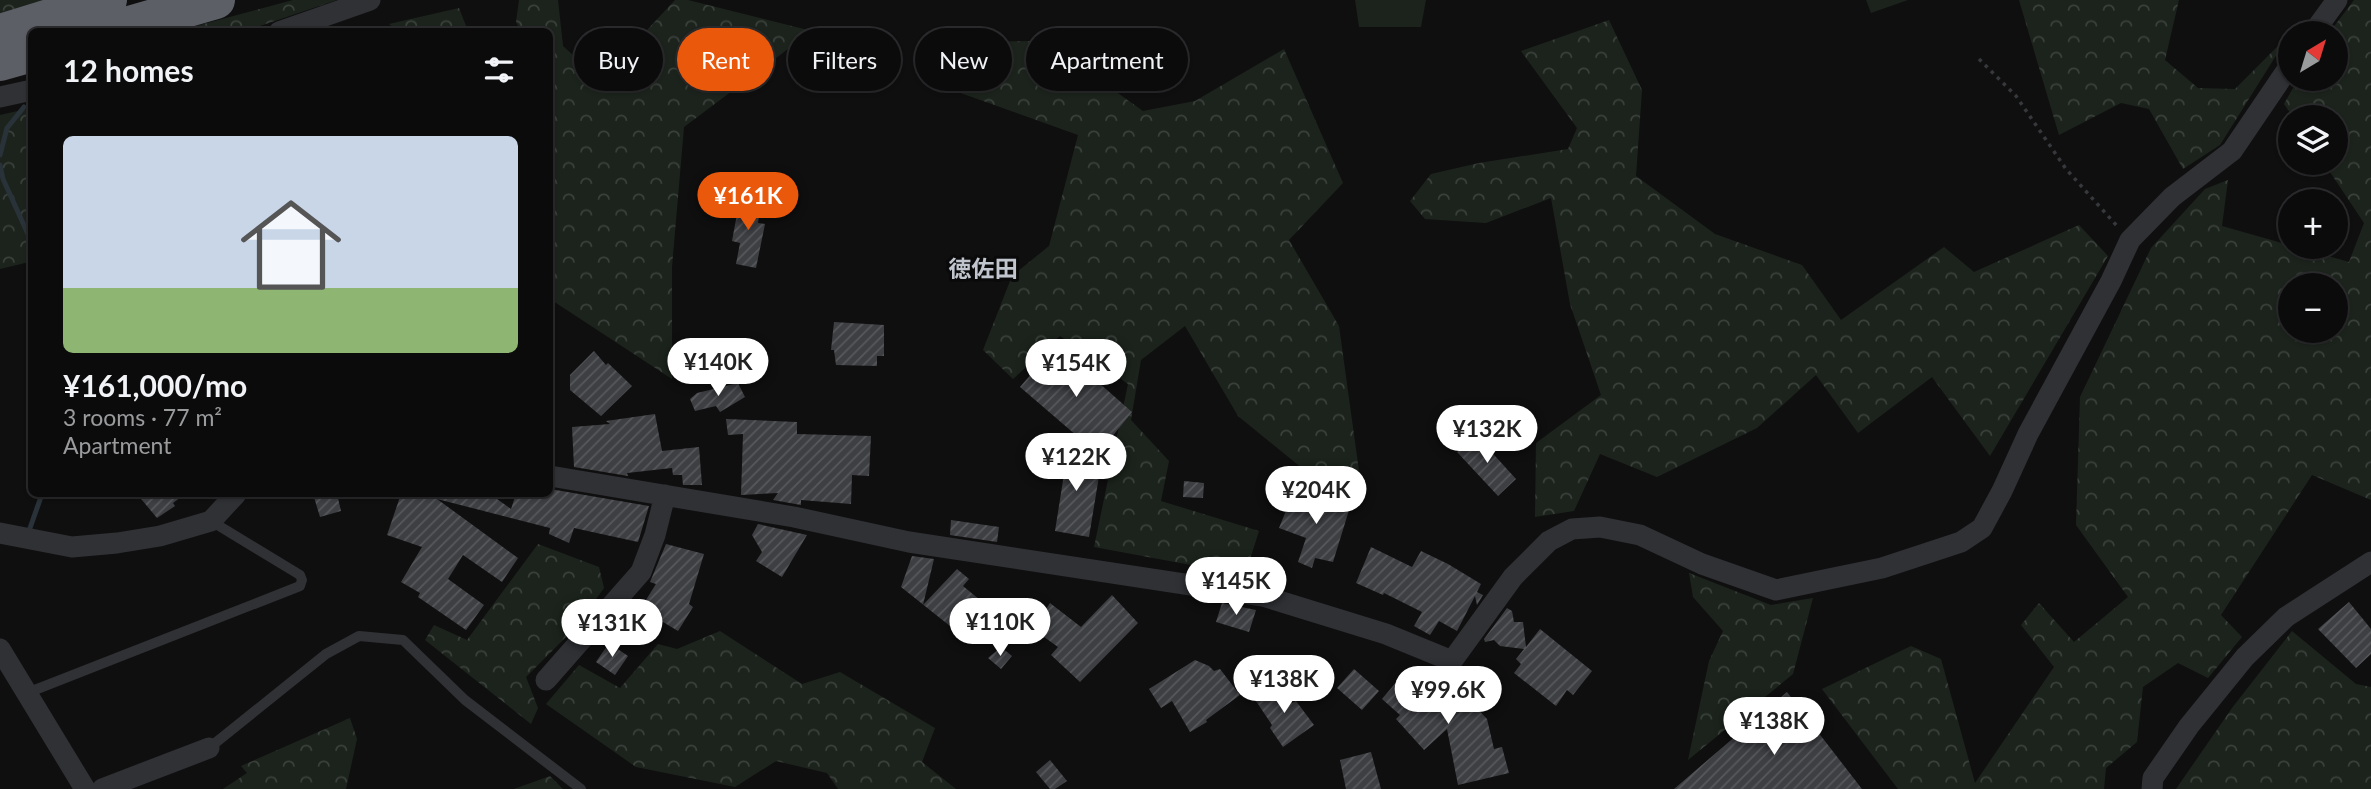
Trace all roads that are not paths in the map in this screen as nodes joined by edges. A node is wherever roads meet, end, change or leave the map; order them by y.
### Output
1 (108, 0) edge
2 (216, 0) edge
3 (370, 0) edge
4 (2337, 0) edge
5 (2322, 21) edge
6 (119, 28) edge
7 (290, 28) edge
8 (0, 33) edge
9 (28, 54) edge
10 (0, 62) edge
11 (2278, 83) edge
12 (28, 91) edge
13 (0, 97) edge
14 (553, 476) edge
15 (665, 495) junction
16 (233, 497) edge
17 (211, 521) junction
18 (0, 533) edge
19 (2371, 562) edge
20 (0, 649) edge
21 (546, 680) dead end
22 (27, 693) junction
23 (209, 748) joint
24 (85, 789) edge
25 (102, 789) edge
26 (581, 789) edge
27 (2152, 789) edge

1 - 8 highway
2 - 6 highway
3 - 7 street
4 - 5 street
9 - 10 highway
11 - 15 street
12 - 13 street
14 - 15 street
15 - 21 street
16 - 17 street
17 - 18 street
17 - 22 lane
19 - 27 street
20 - 22 street
22 - 24 street
23 - 25 street
23 - 26 lane

